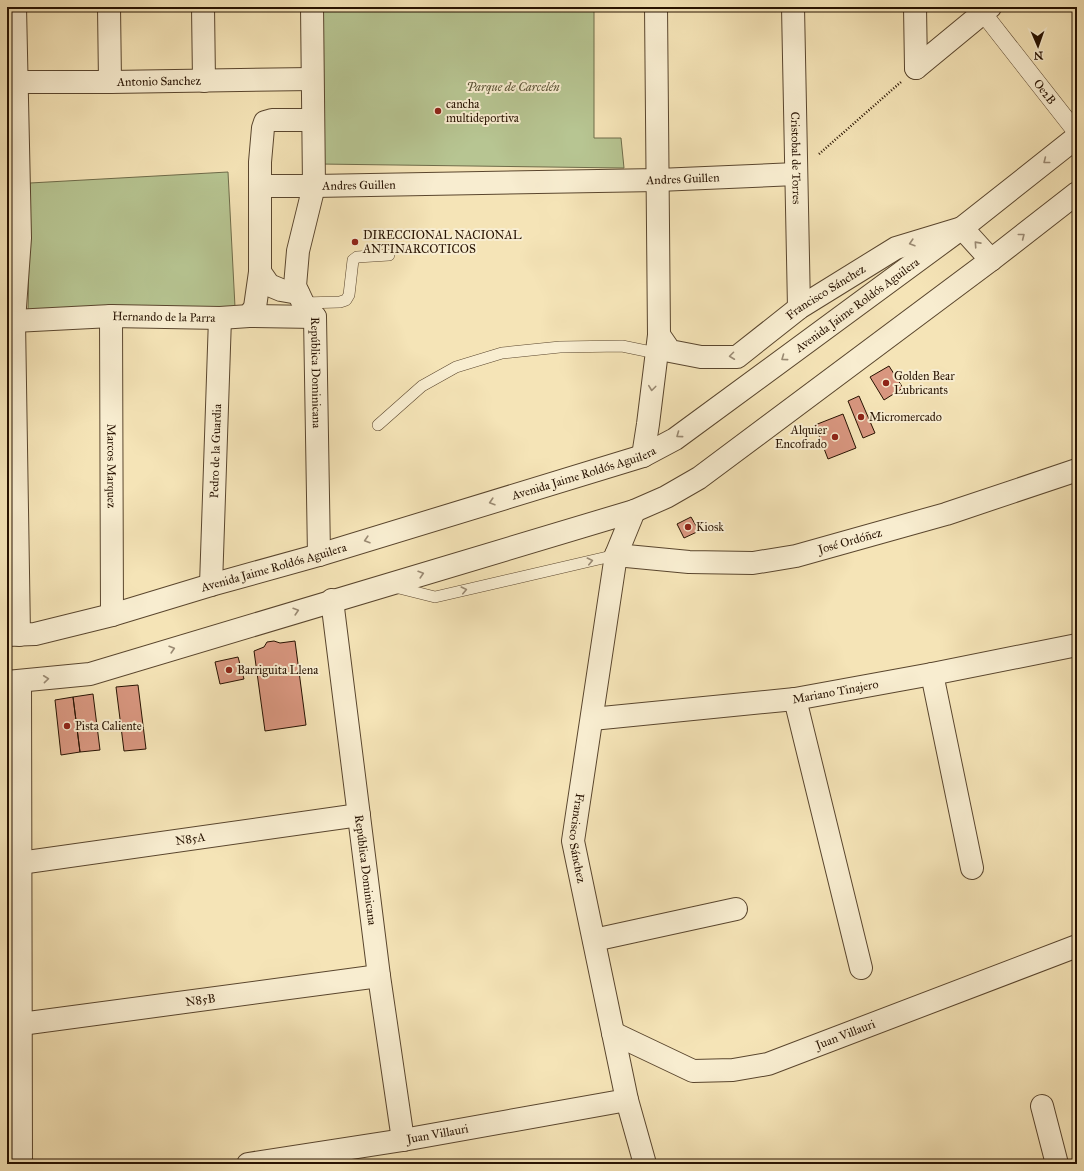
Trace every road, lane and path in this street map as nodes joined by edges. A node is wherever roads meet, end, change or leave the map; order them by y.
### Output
1 (15, 7) edge
2 (109, 7) edge
3 (203, 7) edge
4 (312, 7) edge
5 (656, 7) edge
6 (793, 7) edge
7 (915, 7) edge
8 (987, 10) edge
9 (916, 68) junction
10 (312, 79) junction
11 (204, 81) junction
12 (12, 82) edge
13 (110, 82) junction
14 (313, 120) junction
15 (1077, 133) edge
16 (1077, 137) edge
17 (796, 174) junction
18 (658, 180) junction
19 (260, 186) junction
20 (314, 186) junction
21 (1077, 193) edge
22 (962, 228) junction
23 (389, 255) dead end
24 (991, 260) junction
25 (260, 272) junction
26 (305, 304) junction
27 (799, 308) junction
28 (111, 316) junction
29 (249, 316) junction
30 (220, 318) junction
31 (14, 320) junction
32 (657, 344) junction
33 (378, 425) dead end
34 (643, 456) junction
35 (1077, 470) edge
36 (634, 510) junction
37 (319, 555) junction
38 (616, 555) junction
39 (385, 584) junction
40 (211, 585) junction
41 (332, 600) junction
42 (112, 615) junction
43 (13, 635) edge
44 (1077, 645) edge
45 (932, 674) junction
46 (14, 682) edge
47 (795, 699) junction
48 (592, 719) junction
49 (359, 815) junction
50 (20, 863) junction
51 (972, 868) dead end
52 (736, 909) dead end
53 (594, 940) junction
54 (1077, 946) edge
55 (861, 968) dead end
56 (379, 976) junction
57 (21, 1024) junction
58 (613, 1033) junction
59 (627, 1100) junction
60 (1042, 1106) dead end
61 (403, 1140) junction
62 (21, 1164) edge
63 (248, 1164) edge
64 (645, 1164) edge
65 (1057, 1164) edge

1 - 12 street
2 - 13 street
3 - 11 street
4 - 10 street, República Dominicana
5 - 18 street
6 - 17 street, Cristobal de Torres
7 - 9 street
8 - 9 street
8 - 15 street, Oe2B
9 - 17 path
10 - 11 street, Antonio Sanchez
10 - 14 street, República Dominicana
11 - 13 street, Antonio Sanchez
12 - 13 street, Antonio Sanchez
12 - 31 street
14 - 19 street
14 - 20 street, República Dominicana
16 -> 22 street, Avenida Jaime Roldós Aguilera
17 - 18 street, Andres Guillen
17 - 27 street, Cristobal de Torres
18 - 20 street, Andres Guillen
18 - 32 street
19 - 20 street, Andres Guillen
19 - 25 street
20 - 26 street, República Dominicana
24 -> 21 street
24 -> 22 street
22 -> 27 street, Francisco Sánchez
22 -> 34 street, Avenida Jaime Roldós Aguilera
23 - 26 lane
24 - 36 street
25 - 26 street
25 - 29 street
26 - 29 street, Hernando de la Parra
26 - 37 street, República Dominicana
27 -> 32 street, Francisco Sánchez
28 - 30 street, Hernando de la Parra
28 - 31 street, Hernando de la Parra
28 - 42 street, Marcos Marquez
29 - 30 street, Hernando de la Parra
30 - 40 street, Pedro de la Guardia
31 - 43 street
32 - 33 lane
32 -> 34 street
34 -> 37 street, Avenida Jaime Roldós Aguilera
35 - 38 street, José Ordóñez
36 - 38 street, Francisco Sánchez
39 -> 36 street
37 - 40 street, Avenida Jaime Roldós Aguilera
39 -> 38 lane
38 - 48 street, Francisco Sánchez
39 - 41 street
40 - 42 street, Avenida Jaime Roldós Aguilera
46 -> 41 street
41 - 49 street, República Dominicana
42 - 43 street, Avenida Jaime Roldós Aguilera
44 - 45 street, Mariano Tinajero
45 - 47 street, Mariano Tinajero
45 - 51 street
46 - 50 street
47 - 48 street, Mariano Tinajero
47 - 55 street
48 - 53 street, Francisco Sánchez
49 - 50 street, N85A
49 - 56 street, República Dominicana
50 - 57 street
52 - 53 street
53 - 58 street, Francisco Sánchez
54 - 58 street, Juan Villauri
56 - 57 street, N85B
56 - 61 street, República Dominicana
57 - 62 street
58 - 59 street, Francisco Sánchez
59 - 61 street, Juan Villauri
59 - 64 street, Francisco Sánchez
60 - 65 street
61 - 63 street, Juan Villauri

